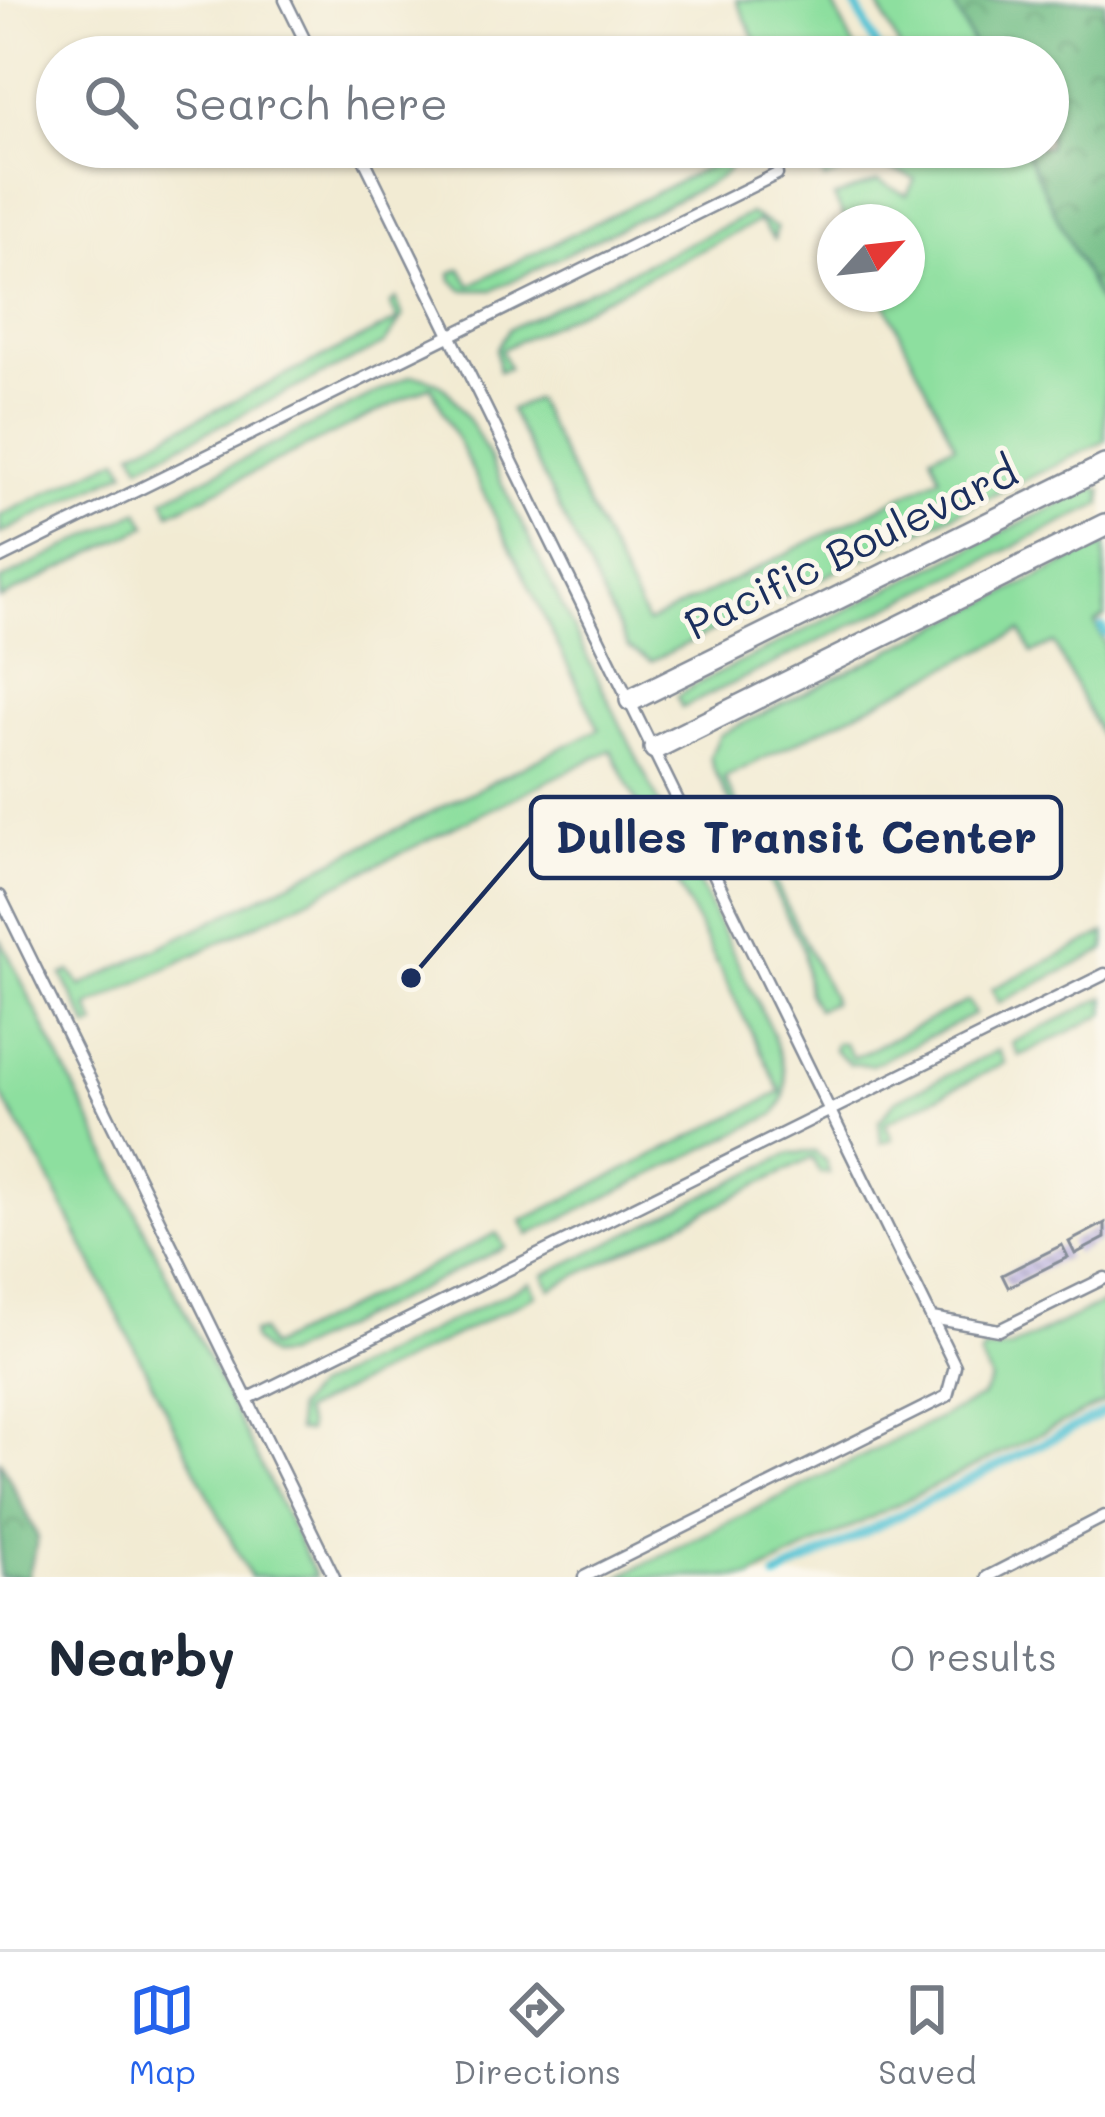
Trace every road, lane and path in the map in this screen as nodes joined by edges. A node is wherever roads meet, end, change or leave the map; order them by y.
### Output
1 (285, 0) edge
2 (303, 36) edge
3 (368, 168) edge
4 (777, 174) dead end
5 (450, 335) junction
6 (1105, 466) edge
7 (1105, 525) edge
8 (0, 558) edge
9 (631, 700) junction
10 (655, 748) junction
11 (0, 896) edge
12 (1105, 974) edge
13 (830, 1112) junction
14 (1105, 1278) edge
15 (932, 1318) junction
16 (247, 1400) junction
17 (1105, 1516) edge
18 (334, 1577) edge
19 (584, 1577) edge
20 (987, 1577) edge

1 - 2 lane
3 - 5 lane
4 - 5 lane
5 - 8 lane
5 - 9 lane
6 - 9 street, Pacific Boulevard
7 - 10 street
9 - 10 lane
10 - 13 lane
11 - 16 lane
12 - 13 lane
13 - 15 lane
13 - 16 lane
14 - 15 lane
15 - 19 lane
16 - 18 lane
17 - 20 lane

